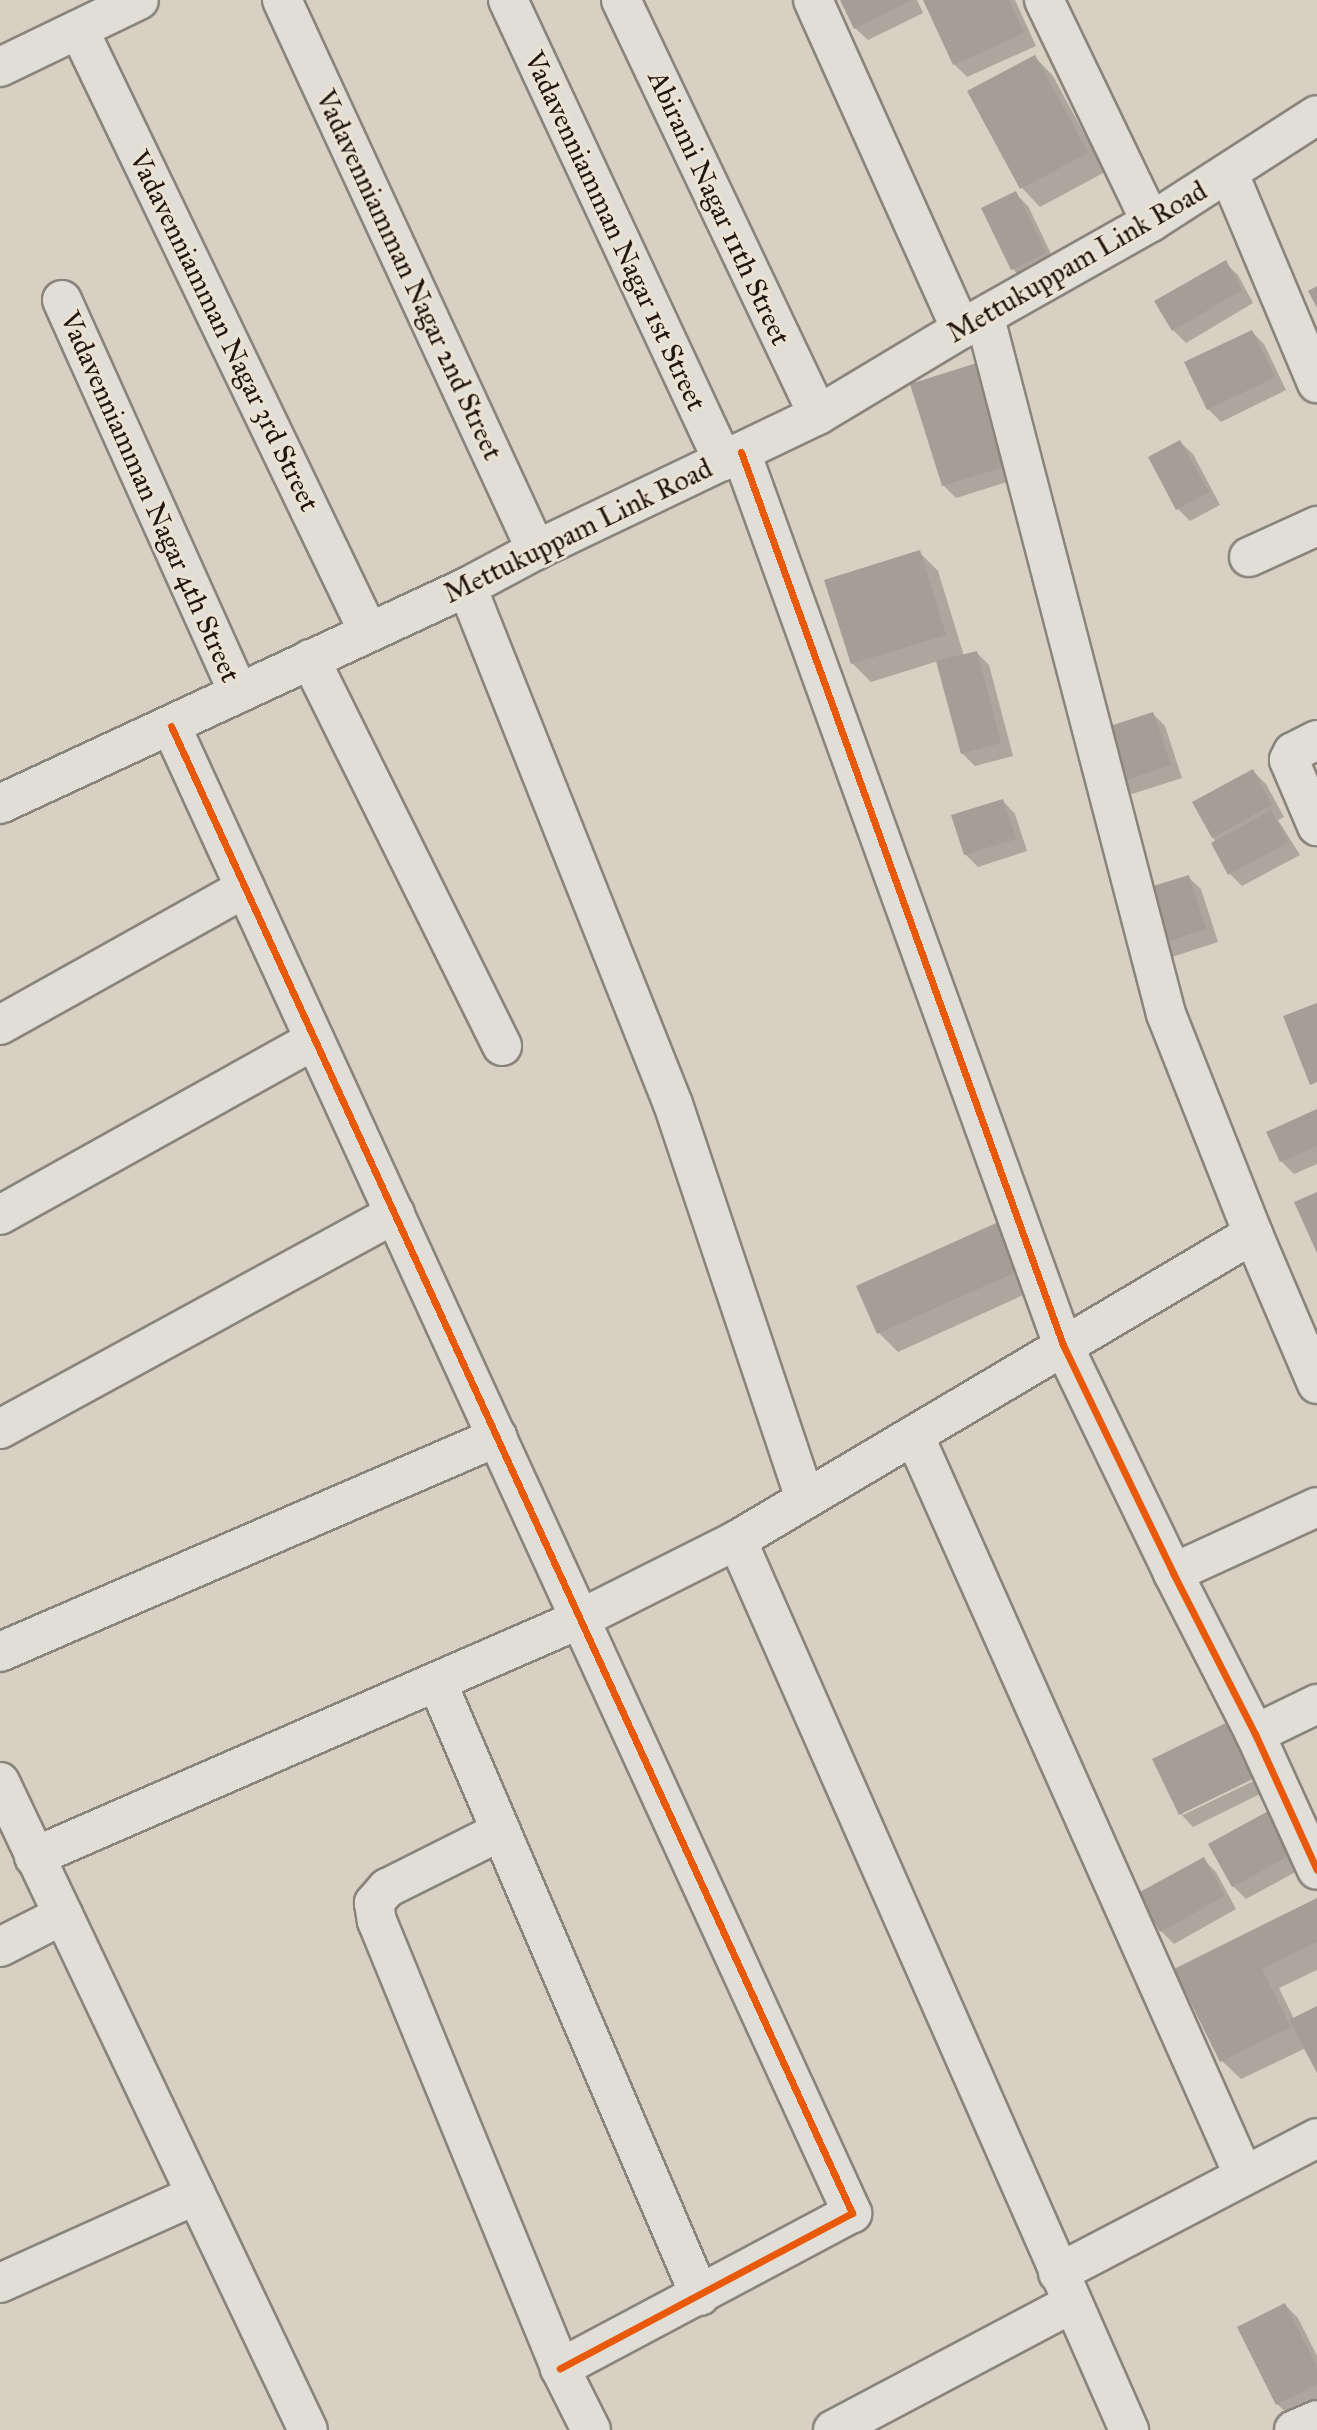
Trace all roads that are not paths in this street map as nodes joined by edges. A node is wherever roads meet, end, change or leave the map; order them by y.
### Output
1 (139, 0) edge
2 (282, 0) edge
3 (508, 0) edge
4 (621, 0) edge
5 (813, 0) edge
6 (1044, 0) edge
7 (79, 30) junction
8 (0, 67) edge
9 (1317, 115) edge
10 (1229, 174) junction
11 (1151, 222) junction
12 (62, 300) dead end
13 (973, 323) junction
14 (1317, 383) edge
15 (818, 415) junction
16 (732, 456) junction
17 (1317, 526) edge
18 (536, 550) junction
19 (1249, 557) dead end
20 (467, 587) junction
21 (368, 631) junction
22 (310, 659) junction
23 (239, 693) junction
24 (171, 726) junction
25 (1317, 740) edge
26 (0, 804) edge
27 (1317, 826) edge
28 (245, 888) junction
29 (0, 1025) edge
30 (315, 1040) junction
31 (502, 1046) dead end
32 (394, 1214) junction
33 (0, 1215) edge
34 (1253, 1234) junction
35 (1063, 1345) junction
36 (1317, 1384) edge
37 (0, 1429) edge
38 (914, 1435) junction
39 (497, 1437) junction
40 (805, 1499) junction
41 (1317, 1507) edge
42 (737, 1540) junction
43 (1172, 1573) junction
44 (580, 1619) junction
45 (0, 1652) edge
46 (437, 1682) junction
47 (1317, 1704) edge
48 (1255, 1734) junction
49 (0, 1783) edge
50 (501, 1831) junction
51 (34, 1857) junction
52 (1317, 1870) edge
53 (63, 1915) junction
54 (0, 1947) edge
55 (1317, 2137) edge
56 (1244, 2174) junction
57 (196, 2195) junction
58 (0, 2283) edge
59 (1065, 2288) junction
60 (700, 2296) junction
61 (560, 2368) junction
62 (1317, 2420) edge
63 (308, 2430) edge
64 (591, 2430) edge
65 (833, 2430) edge
66 (1129, 2430) edge
67 (1294, 2430) edge

1 - 7 street
2 - 18 street, Vadavenniamman Nagar 2nd Street
3 - 16 street, Vadavenniamman Nagar 1st Street
4 - 15 street, Abirami Nagar 11th Street
5 - 13 street
6 - 11 street
7 - 8 street
7 - 21 street, Vadavenniamman Nagar 3rd Street
9 - 10 street, Mettukuppam Link Road
10 - 11 street, Mettukuppam Link Road
10 - 14 street
11 - 13 street, Mettukuppam Link Road
12 - 23 street, Vadavenniamman Nagar 4th Street
13 - 15 street, Mettukuppam Link Road
13 - 34 street
15 - 16 street, Mettukuppam Link Road
16 - 18 street, Mettukuppam Link Road
16 - 35 street, Vadavenniamman Nagar 1st Street
17 - 19 street
18 - 20 street, Mettukuppam Link Road
20 - 21 street, Mettukuppam Link Road
20 - 40 street
21 - 22 street, Mettukuppam Link Road
22 - 23 street, Mettukuppam Link Road
22 - 31 street
23 - 24 street, Mettukuppam Link Road
24 - 26 street, Mettukuppam Link Road
24 - 28 street
25 - 27 street
28 - 29 street
28 - 30 street
30 - 32 street
30 - 33 street
32 - 37 street
32 - 39 street
34 - 35 street
34 - 36 street
35 - 38 street
35 - 43 street, Vadavenniamman Nagar 1st Street
38 - 40 street
38 - 56 street
39 - 44 street
39 - 45 street
40 - 42 street
41 - 43 street
42 - 44 street
42 - 59 street
43 - 48 street, Vadavenniamman Nagar 1st Street
44 - 46 street
44 - 60 street
46 - 50 street
46 - 51 street
47 - 48 street
48 - 52 street, Vadavenniamman Nagar 1st Street
49 - 51 street
50 - 60 street
50 - 61 street
51 - 53 street
53 - 54 street
53 - 57 street
55 - 56 street
56 - 59 street
57 - 58 street
57 - 63 street
59 - 65 street
59 - 66 street
60 - 61 street
61 - 64 street
62 - 67 street

